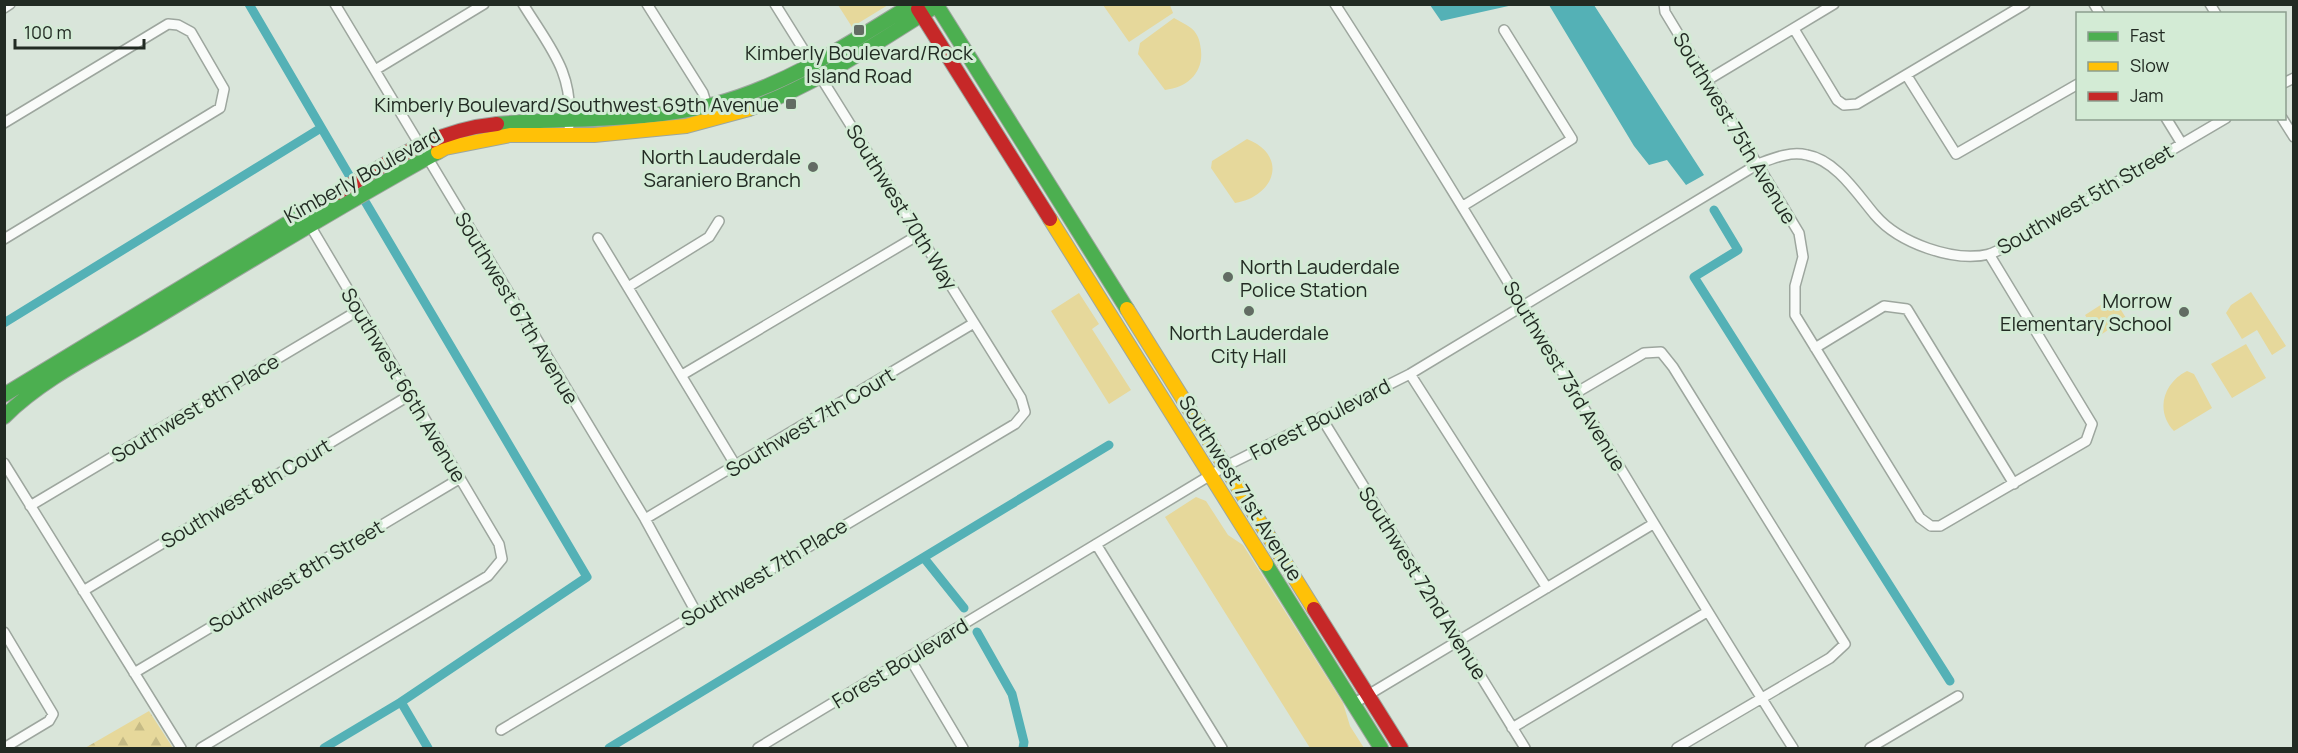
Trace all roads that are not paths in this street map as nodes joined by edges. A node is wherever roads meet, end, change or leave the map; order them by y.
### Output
1 (10, 4) edge
2 (335, 4) edge
3 (484, 4) edge
4 (523, 4) edge
5 (647, 4) edge
6 (775, 4) edge
7 (1335, 4) edge
8 (1664, 4) edge
9 (1834, 4) edge
10 (2025, 4) edge
11 (938, 5) edge
12 (4, 8) edge
13 (917, 8) edge
14 (1794, 29) junction
15 (1504, 30) dead end
16 (375, 70) junction
17 (817, 71) junction
18 (1906, 76) junction
19 (1706, 81) junction
20 (2076, 85) edge
21 (707, 106) junction
22 (712, 120) junction
23 (2167, 120) edge
24 (2223, 120) edge
25 (2283, 120) edge
26 (4, 123) edge
27 (569, 128) junction
28 (2294, 137) edge
29 (418, 144) junction
30 (2182, 144) junction
31 (426, 157) junction
32 (1758, 164) junction
33 (1463, 206) junction
34 (302, 213) junction
35 (719, 221) dead end
36 (310, 225) junction
37 (920, 234) junction
38 (598, 237) dead end
39 (4, 239) edge
40 (1989, 254) junction
41 (628, 287) junction
42 (1524, 306) junction
43 (359, 309) junction
44 (124, 321) junction
45 (974, 323) junction
46 (131, 334) junction
47 (1815, 348) junction
48 (1410, 374) junction
49 (681, 375) junction
50 (1574, 394) junction
51 (4, 395) edge
52 (410, 395) junction
53 (1025, 412) joint
54 (4, 417) edge
55 (1321, 417) junction
56 (4, 463) edge
57 (736, 466) junction
58 (1224, 468) junction
59 (1209, 477) junction
60 (459, 479) junction
61 (2014, 484) junction
62 (30, 506) junction
63 (645, 519) junction
64 (1653, 524) junction
65 (1096, 544) junction
66 (1547, 588) junction
67 (83, 591) junction
68 (696, 612) junction
69 (1707, 612) junction
70 (4, 632) edge
71 (1458, 641) junction
72 (909, 657) junction
73 (134, 673) junction
74 (1368, 694) junction
75 (1958, 696) dead end
76 (1761, 698) junction
77 (1353, 704) junction
78 (1512, 728) junction
79 (501, 730) dead end
80 (4, 748) edge
81 (181, 748) edge
82 (201, 748) edge
83 (759, 748) edge
84 (963, 748) edge
85 (1222, 748) edge
86 (1381, 748) edge
87 (1401, 748) edge
88 (1525, 748) edge
89 (1677, 748) edge
90 (1793, 748) edge
91 (1869, 748) edge

1 - 12 street
2 - 16 street, Southwest 67th Avenue
3 - 16 street
4 - 27 street
5 - 21 street
6 - 17 street, Southwest 70th Way
7 - 33 street, Southwest 73rd Avenue
8 - 19 street, Southwest 75th Avenue
9 - 14 street
10 - 18 street
11 - 13 street, Kimberly Boulevard
11 - 58 street, Southwest 71st Avenue
13 - 17 street, Kimberly Boulevard
13 - 59 street, Southwest 71st Avenue
14 - 18 street
14 - 19 street
15 - 33 street
16 - 29 street, Southwest 67th Avenue
17 - 21 street, Kimberly Boulevard
17 - 22 street, Kimberly Boulevard
17 - 37 street, Southwest 70th Way
18 - 20 street
19 - 32 street, Southwest 75th Avenue
21 - 22 street
21 - 27 street, Kimberly Boulevard
22 - 27 street, Kimberly Boulevard
23 - 30 street
24 - 30 street, Southwest 5th Street
25 - 28 street
26 - 39 street
27 - 29 street, Kimberly Boulevard
27 - 31 street, Kimberly Boulevard
29 - 31 street, Southwest 67th Avenue
29 - 34 street, Kimberly Boulevard
30 - 40 street, Southwest 5th Street
31 - 36 street, Kimberly Boulevard
31 - 63 street, Southwest 67th Avenue
32 - 40 street, Southwest 5th Street
32 - 42 street, Forest Boulevard
32 - 47 street, Southwest 75th Avenue
33 - 42 street, Southwest 73rd Avenue
34 - 36 street, Southwest 66th Avenue
34 - 44 street, Kimberly Boulevard
35 - 41 street
36 - 43 street, Southwest 66th Avenue
36 - 46 street, Kimberly Boulevard
37 - 45 street, Southwest 70th Way
37 - 49 street
38 - 41 street
40 - 61 street
41 - 49 street
42 - 48 street, Forest Boulevard
42 - 50 street, Southwest 73rd Avenue
43 - 52 street, Southwest 66th Avenue
43 - 62 street, Southwest 8th Place
44 - 46 street
44 - 51 street, Kimberly Boulevard
45 - 53 street, Southwest 70th Way
45 - 57 street, Southwest 7th Court
46 - 54 street, Kimberly Boulevard
47 - 61 street, Southwest 75th Avenue
47 - 61 street
48 - 55 street, Forest Boulevard
48 - 66 street
49 - 57 street
50 - 64 street, Southwest 73rd Avenue
50 - 76 street
52 - 60 street, Southwest 66th Avenue
52 - 67 street, Southwest 8th Court
53 - 68 street, Southwest 7th Place
55 - 58 street, Forest Boulevard
55 - 71 street, Southwest 72nd Avenue
56 - 62 street
57 - 63 street, Southwest 7th Court
58 - 59 street, Forest Boulevard
58 - 74 street, Southwest 71st Avenue
59 - 65 street, Forest Boulevard
59 - 77 street, Southwest 71st Avenue
60 - 73 street, Southwest 8th Street
60 - 82 street, Southwest 66th Avenue
62 - 67 street
63 - 68 street, Southwest 67th Avenue
64 - 66 street
64 - 69 street, Southwest 73rd Avenue
65 - 72 street, Forest Boulevard
65 - 85 street
66 - 71 street
67 - 73 street
68 - 79 street, Southwest 7th Place
69 - 76 street, Southwest 73rd Avenue
69 - 78 street
70 - 80 street
71 - 74 street
71 - 78 street, Southwest 72nd Avenue
72 - 83 street, Forest Boulevard
72 - 84 street
73 - 81 street
74 - 77 street
74 - 87 street, Southwest 71st Avenue
75 - 91 street
76 - 89 street
76 - 90 street, Southwest 73rd Avenue
77 - 86 street, Southwest 71st Avenue
78 - 88 street, Southwest 72nd Avenue

